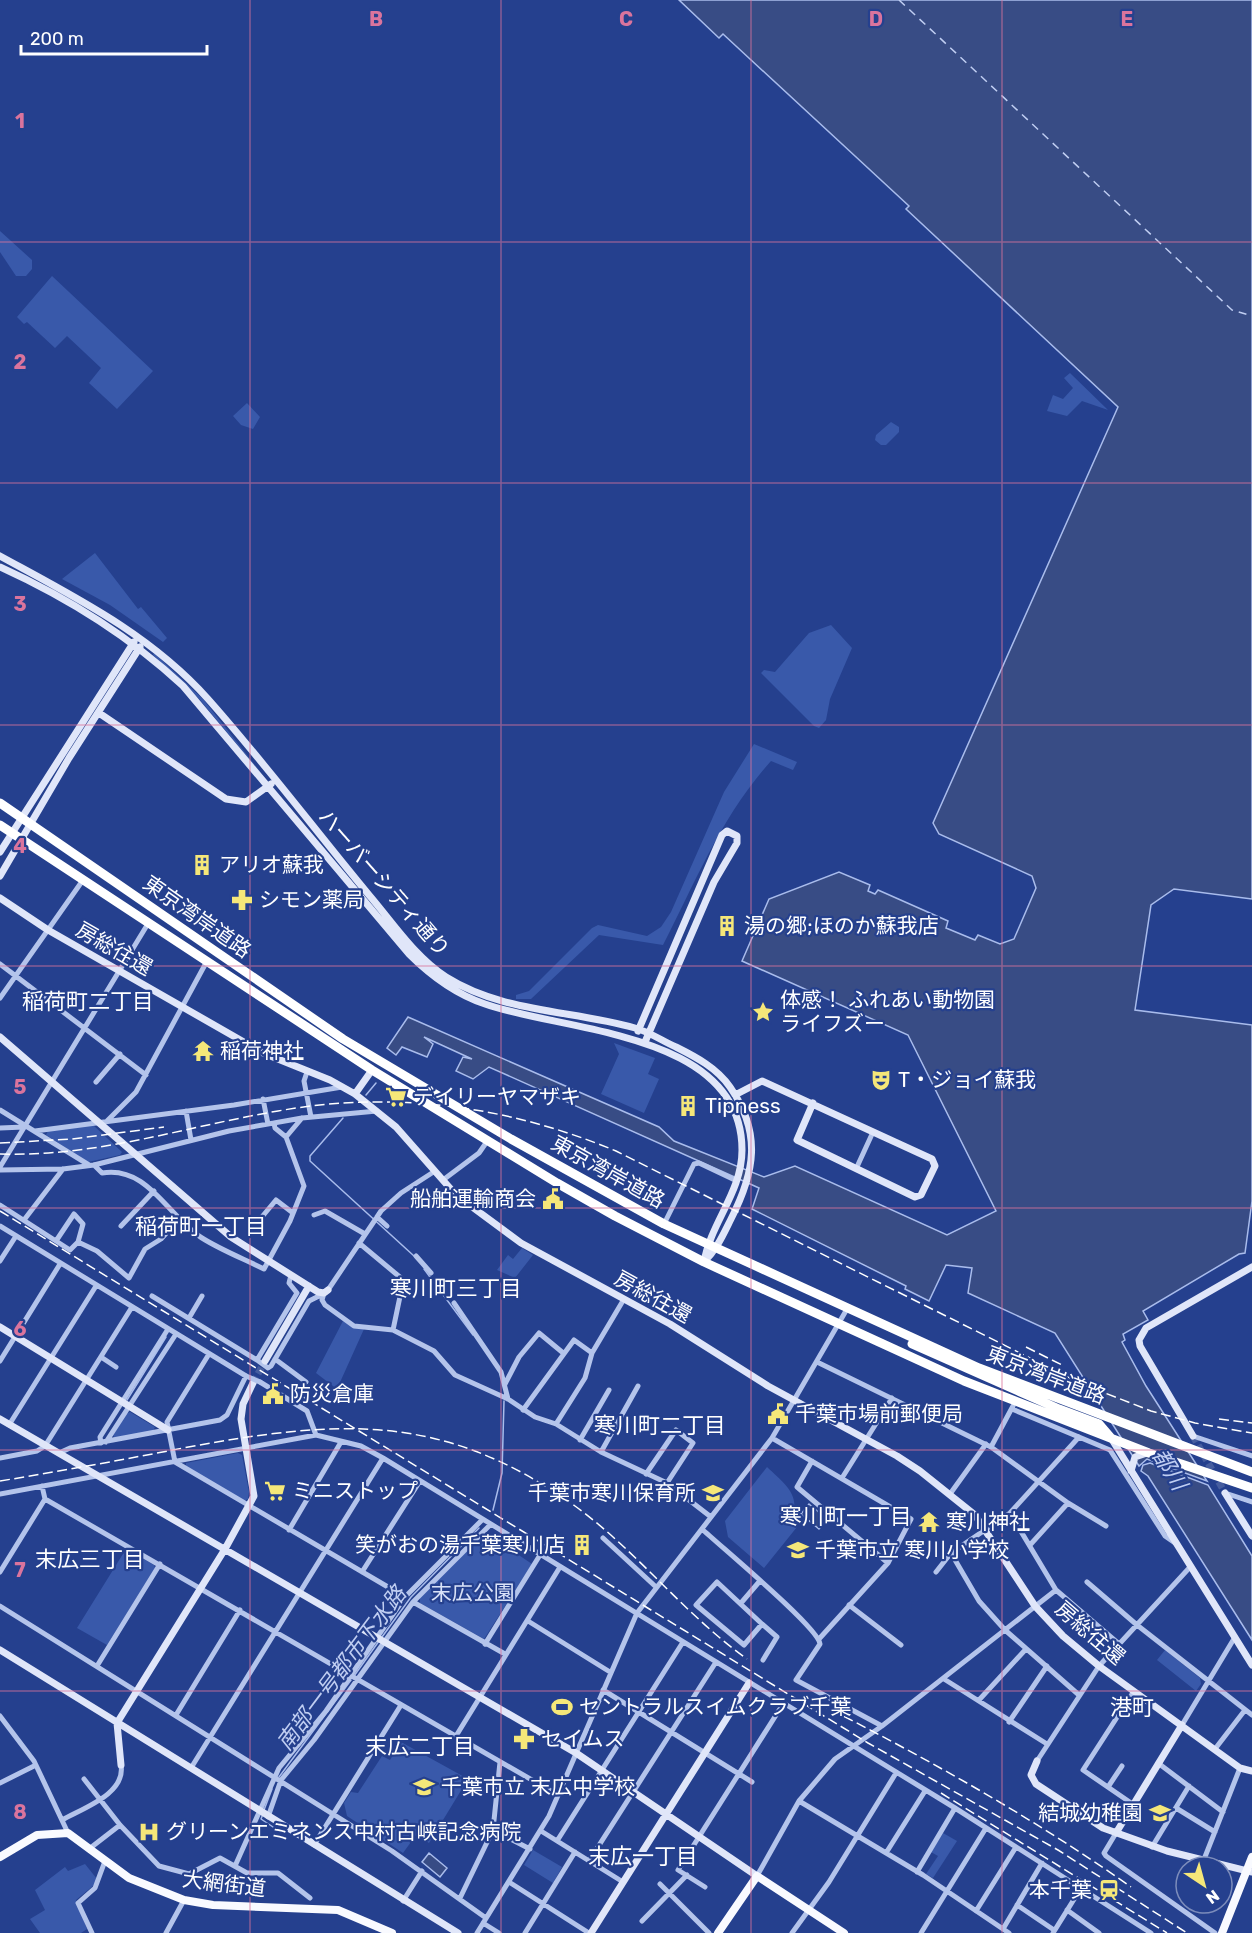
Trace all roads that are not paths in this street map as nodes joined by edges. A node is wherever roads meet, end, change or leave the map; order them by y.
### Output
1 (0, 556) edge
2 (0, 567) edge
3 (142, 639) junction
4 (132, 644) junction
5 (140, 650) junction
6 (99, 713) junction
7 (275, 781) junction
8 (268, 787) junction
9 (0, 803) edge
10 (21, 817) junction
11 (0, 825) edge
12 (32, 825) junction
13 (12, 833) junction
14 (22, 840) junction
15 (0, 852) edge
16 (0, 876) edge
17 (83, 880) junction
18 (0, 898) edge
19 (148, 922) junction
20 (48, 930) junction
21 (207, 961) junction
22 (0, 964) edge
23 (119, 971) junction
24 (15, 976) junction
25 (0, 998) edge
26 (182, 1007) junction
27 (85, 1027) junction
28 (639, 1029) junction
29 (648, 1033) junction
30 (0, 1037) edge
31 (635, 1039) junction
32 (645, 1042) junction
33 (120, 1054) junction
34 (372, 1070) junction
35 (307, 1072) junction
36 (146, 1075) junction
37 (96, 1082) dead end
38 (52, 1083) junction
39 (342, 1087) junction
40 (307, 1092) junction
41 (355, 1094) junction
42 (735, 1095) junction
43 (264, 1100) junction
44 (813, 1103) junction
45 (0, 1110) edge
46 (186, 1111) junction
47 (377, 1111) junction
48 (311, 1117) junction
49 (302, 1118) junction
50 (103, 1123) junction
51 (271, 1124) junction
52 (24, 1127) junction
53 (0, 1128) edge
54 (35, 1131) junction
55 (873, 1131) junction
56 (286, 1137) junction
57 (191, 1140) junction
58 (488, 1140) junction
59 (136, 1154) junction
60 (92, 1165) junction
61 (0, 1169) edge
62 (63, 1169) junction
63 (856, 1169) junction
64 (435, 1171) junction
65 (443, 1180) junction
66 (738, 1182) junction
67 (154, 1191) junction
68 (0, 1205) edge
69 (293, 1213) junction
70 (314, 1215) dead end
71 (179, 1219) junction
72 (376, 1219) junction
73 (24, 1220) junction
74 (256, 1224) dead end
75 (664, 1224) junction
76 (0, 1226) edge
77 (121, 1226) dead end
78 (387, 1226) dead end
79 (365, 1234) junction
80 (16, 1236) junction
81 (56, 1240) junction
82 (78, 1242) junction
83 (359, 1243) junction
84 (712, 1247) junction
85 (416, 1256) dead end
86 (0, 1261) edge
87 (268, 1261) junction
88 (704, 1262) junction
89 (60, 1264) junction
90 (1252, 1267) edge
91 (430, 1273) dead end
92 (291, 1275) junction
93 (96, 1286) junction
94 (309, 1286) junction
95 (326, 1292) junction
96 (152, 1296) dead end
97 (202, 1296) dead end
98 (624, 1299) junction
99 (454, 1304) dead end
100 (132, 1307) junction
101 (847, 1309) junction
102 (189, 1318) junction
103 (839, 1323) junction
104 (877, 1323) junction
105 (0, 1327) edge
106 (168, 1329) junction
107 (393, 1330) junction
108 (176, 1334) junction
109 (15, 1337) junction
110 (562, 1352) junction
111 (592, 1353) junction
112 (208, 1354) junction
113 (101, 1357) junction
114 (51, 1359) junction
115 (275, 1359) junction
116 (261, 1360) junction
117 (0, 1361) edge
118 (817, 1362) junction
119 (116, 1367) dead end
120 (246, 1376) junction
121 (87, 1380) junction
122 (306, 1382) dead end
123 (256, 1383) junction
124 (505, 1384) junction
125 (638, 1386) dead end
126 (609, 1390) dead end
127 (505, 1397) junction
128 (892, 1398) junction
129 (795, 1401) junction
130 (125, 1404) junction
131 (1014, 1406) junction
132 (523, 1410) junction
133 (0, 1419) edge
134 (556, 1424) junction
135 (9, 1425) junction
136 (168, 1430) junction
137 (316, 1435) junction
138 (1193, 1436) joint
139 (1079, 1437) junction
140 (772, 1438) junction
141 (1112, 1438) junction
142 (867, 1439) junction
143 (580, 1440) junction
144 (103, 1442) junction
145 (341, 1442) junction
146 (45, 1446) junction
147 (989, 1446) junction
148 (246, 1449) junction
149 (601, 1452) junction
150 (59, 1453) junction
151 (1149, 1453) junction
152 (1252, 1456) edge
153 (0, 1458) edge
154 (383, 1458) junction
155 (812, 1461) junction
156 (174, 1462) junction
157 (1131, 1471) junction
158 (1252, 1472) edge
159 (646, 1474) junction
160 (98, 1475) junction
161 (842, 1478) junction
162 (420, 1480) junction
163 (1039, 1481) junction
164 (667, 1483) junction
165 (42, 1486) junction
166 (1252, 1488) edge
167 (1225, 1493) joint
168 (0, 1494) edge
169 (950, 1494) junction
170 (45, 1499) junction
171 (1252, 1502) edge
172 (1068, 1503) junction
173 (250, 1507) junction
174 (1010, 1513) junction
175 (711, 1517) junction
176 (482, 1520) junction
177 (490, 1525) junction
178 (1106, 1526) dead end
179 (702, 1529) junction
180 (986, 1529) junction
181 (289, 1530) junction
182 (1252, 1536) edge
183 (603, 1538) dead end
184 (1030, 1545) junction
185 (1180, 1547) junction
186 (225, 1549) junction
187 (325, 1550) junction
188 (951, 1554) junction
189 (540, 1555) junction
190 (888, 1563) junction
191 (160, 1564) junction
192 (1191, 1566) junction
193 (560, 1567) junction
194 (0, 1572) edge
195 (362, 1572) junction
196 (936, 1572) dead end
197 (759, 1582) junction
198 (1087, 1582) dead end
199 (201, 1587) junction
200 (656, 1587) junction
201 (1056, 1590) junction
202 (300, 1592) junction
203 (405, 1597) junction
204 (412, 1602) junction
205 (741, 1604) junction
206 (849, 1605) junction
207 (0, 1606) edge
208 (1035, 1606) junction
209 (240, 1610) junction
210 (637, 1613) junction
211 (528, 1621) junction
212 (762, 1624) junction
213 (1137, 1625) junction
214 (1005, 1630) junction
215 (275, 1631) junction
216 (376, 1637) junction
217 (1235, 1637) junction
218 (819, 1639) junction
219 (384, 1641) junction
220 (682, 1642) junction
221 (485, 1644) junction
222 (1119, 1644) junction
223 (901, 1645) dead end
224 (1026, 1649) junction
225 (0, 1650) edge
226 (505, 1654) junction
227 (763, 1660) dead end
228 (716, 1662) junction
229 (1252, 1665) edge
230 (97, 1666) junction
231 (1047, 1666) junction
232 (1099, 1666) junction
233 (610, 1672) junction
234 (354, 1677) junction
235 (944, 1678) junction
236 (1208, 1681) junction
237 (749, 1683) junction
238 (603, 1690) junction
239 (137, 1691) junction
240 (1134, 1691) junction
241 (1079, 1695) junction
242 (479, 1697) junction
243 (979, 1700) junction
244 (783, 1704) junction
245 (401, 1705) junction
246 (1245, 1710) junction
247 (639, 1711) junction
248 (176, 1715) junction
249 (1252, 1715) edge
250 (0, 1716) edge
251 (1009, 1722) junction
252 (117, 1723) junction
253 (1182, 1725) junction
254 (882, 1726) junction
255 (672, 1732) junction
256 (211, 1736) junction
257 (456, 1736) junction
258 (1047, 1744) junction
259 (852, 1747) junction
260 (1215, 1749) junction
261 (705, 1752) junction
262 (576, 1753) junction
263 (1037, 1761) joint
264 (500, 1762) junction
265 (1158, 1763) junction
266 (36, 1765) junction
267 (121, 1765) joint
268 (1122, 1766) dead end
269 (191, 1768) junction
270 (1240, 1768) junction
271 (602, 1771) junction
272 (1252, 1771) edge
273 (738, 1773) junction
274 (896, 1773) junction
275 (278, 1778) junction
276 (84, 1779) dead end
277 (752, 1782) dead end
278 (0, 1783) edge
279 (1189, 1786) junction
280 (1108, 1787) junction
281 (925, 1791) junction
282 (634, 1792) junction
283 (558, 1795) junction
284 (99, 1799) junction
285 (799, 1801) junction
286 (1134, 1805) junction
287 (955, 1808) junction
288 (1176, 1808) junction
289 (1223, 1812) junction
290 (264, 1814) junction
291 (333, 1814) junction
292 (666, 1814) junction
293 (62, 1820) junction
294 (120, 1825) junction
295 (986, 1828) junction
296 (493, 1830) junction
297 (541, 1831) junction
298 (1215, 1832) junction
299 (68, 1833) junction
300 (1116, 1833) junction
301 (699, 1836) junction
302 (858, 1836) junction
303 (558, 1841) junction
304 (314, 1845) junction
305 (1152, 1846) junction
306 (1016, 1847) junction
307 (89, 1849) junction
308 (530, 1849) junction
309 (576, 1852) junction
310 (886, 1853) junction
311 (1179, 1855) edge
312 (1206, 1855) edge
313 (0, 1857) edge
314 (1252, 1857) edge
315 (589, 1861) junction
316 (105, 1862) junction
317 (1042, 1863) junction
318 (235, 1866) junction
319 (1234, 1868) edge
320 (422, 1871) junction
321 (1249, 1871) edge
322 (917, 1872) junction
323 (687, 1875) junction
324 (757, 1876) junction
325 (509, 1882) junction
326 (623, 1882) junction
327 (660, 1884) dead end
328 (705, 1887) dead end
329 (1081, 1887) junction
330 (947, 1891) junction
331 (669, 1893) junction
332 (310, 1898) dead end
333 (460, 1898) junction
334 (184, 1900) junction
335 (403, 1901) junction
336 (543, 1904) junction
337 (1174, 1904) edge
338 (1017, 1905) junction
339 (809, 1910) junction
340 (1067, 1910) junction
341 (976, 1911) junction
342 (1190, 1915) edge
343 (485, 1921) junction
344 (642, 1921) dead end
345 (1003, 1929) junction
346 (1054, 1932) edge
347 (92, 1933) edge
348 (166, 1933) edge
349 (392, 1933) edge
350 (458, 1933) edge
351 (477, 1933) edge
352 (499, 1933) edge
353 (525, 1933) edge
354 (590, 1933) edge
355 (709, 1933) edge
356 (718, 1933) edge
357 (792, 1933) edge
358 (844, 1933) edge
359 (921, 1933) edge
360 (1009, 1933) edge
361 (1097, 1933) edge
362 (1151, 1933) edge
363 (1215, 1933) edge
364 (1222, 1933) edge

1 - 3 street, ハーバーシティ通り
2 - 4 street, ハーバーシティ通り
3 - 4 street
3 - 5 street
3 - 7 street, ハーバーシティ通り
4 - 5 street, ハーバーシティ通り
4 - 10 street
5 - 6 street
5 - 8 street, ハーバーシティ通り
6 - 8 street
6 - 12 street
7 - 8 street
7 - 28 street, ハーバーシティ通り
8 - 31 street, ハーバーシティ通り
9 - 10 highway, 東京湾岸道路
10 - 12 highway, 東京湾岸道路
10 - 13 street
11 - 13 highway, 東京湾岸道路
12 - 14 street
12 - 75 highway, 東京湾岸道路
13 - 14 highway, 東京湾岸道路
13 - 15 street
14 - 16 street
14 - 17 highway, 東京湾岸道路
17 - 19 highway, 東京湾岸道路
17 - 20 street
18 - 20 street, 房総往還
19 - 21 highway, 東京湾岸道路
19 - 23 street
20 - 23 street, 房総往還
20 - 24 street
21 - 26 street
21 - 34 highway, 東京湾岸道路
22 - 24 street
23 - 26 street, 房総往還
23 - 27 street
24 - 25 street
24 - 27 street
26 - 35 street, 房総往還
26 - 36 street
27 - 33 street
27 - 38 street
28 - 29 street, ハーバーシティ通り
28 - 29 street
28 - 31 street
29 - 32 street
29 - 42 street, ハーバーシティ通り
30 - 38 street
31 - 32 street, ハーバーシティ通り
32 - 66 street, ハーバーシティ通り
33 - 36 street
33 - 37 street
34 - 41 street
34 - 58 highway, 東京湾岸道路
35 - 39 street, 房総往還
35 - 40 street
36 - 50 street
38 - 50 street
38 - 52 street
39 - 40 street
39 - 41 street, 房総往還
40 - 43 street
40 - 48 street
41 - 47 street, 房総往還
42 - 44 street
42 - 84 street, ハーバーシティ通り
43 - 46 street
43 - 51 street
44 - 55 street
44 - 63 street
45 - 52 street
46 - 50 street
46 - 57 street
47 - 48 street
47 - 64 street, 房総往還
48 - 49 street
49 - 51 street
49 - 56 street
50 - 54 street
50 - 59 street
51 - 56 street
51 - 57 street
52 - 53 street
52 - 54 street
52 - 61 street
54 - 60 street
55 - 63 street
55 - 63 street
56 - 69 street
57 - 59 street
58 - 65 street
58 - 88 highway, 東京湾岸道路
59 - 60 street
59 - 87 street
60 - 62 street
60 - 67 street
61 - 62 street
62 - 73 street
64 - 65 street, 房総往還
64 - 72 street
65 - 98 street, 房総往還
66 - 75 street
66 - 84 street, ハーバーシティ通り
67 - 71 street
67 - 77 street
68 - 73 street
69 - 74 street
69 - 87 street
70 - 79 street
71 - 82 street
71 - 87 street
72 - 78 street
72 - 79 street
73 - 81 street
75 - 84 highway, 東京湾岸道路
76 - 80 street
79 - 83 street
80 - 86 street
80 - 89 street
81 - 82 street
81 - 82 street
83 - 95 street
83 - 107 street
84 - 88 street
84 - 101 highway, 東京湾岸道路
85 - 91 street
87 - 92 street
88 - 103 highway, 東京湾岸道路
89 - 93 street
89 - 109 street
90 - 138 street
92 - 94 street
92 - 116 street
93 - 100 street
93 - 114 street
94 - 95 street
94 - 116 street
95 - 107 street
95 - 115 street
96 - 102 street
97 - 102 street
98 - 111 street
98 - 129 street, 房総往還
99 - 124 street
100 - 106 street
100 - 113 street
101 - 103 street
101 - 104 highway, 東京湾岸道路
102 - 116 street
103 - 118 street
103 - 131 highway, 東京湾岸道路
104 - 141 highway
104 - 158 highway, 東京湾岸道路
105 - 109 street
106 - 108 street
106 - 130 street
107 - 127 street
108 - 112 street
108 - 130 street
109 - 114 street
109 - 117 street
110 - 111 street
110 - 124 street
110 - 132 street
111 - 134 street
112 - 120 street
112 - 136 street
113 - 119 street
113 - 121 street
114 - 121 street
114 - 135 street
115 - 116 street
115 - 122 street
118 - 128 street
118 - 129 street
120 - 123 street, bridge
120 - 136 street
121 - 130 street
121 - 146 street
123 - 137 street
123 - 148 street
124 - 127 street
125 - 149 street
126 - 143 street
127 - 132 street
128 - 142 street
128 - 147 street
129 - 140 street
129 - 142 street, 房総往還
130 - 136 street
130 - 144 street
131 - 139 street
131 - 141 highway, 東京湾岸道路
131 - 147 street
132 - 134 street
133 - 135 street
134 - 143 street
135 - 146 street
136 - 144 street
136 - 156 street
137 - 145 street
137 - 148 street
138 - 152 street
139 - 163 street
139 - 185 street
140 - 155 street
140 - 175 street
141 - 151 highway, 東京湾岸道路
141 - 157 street
142 - 161 street
142 - 169 street, 房総往還
143 - 149 street
144 - 150 street
145 - 154 street
145 - 181 street
146 - 150 street
146 - 153 street
147 - 163 street
147 - 169 street
148 - 156 street
148 - 173 street
149 - 159 street
150 - 160 street
151 - 157 street
151 - 166 highway, 東京湾岸道路
154 - 162 street
154 - 187 street
155 - 161 street
155 - 190 street
156 - 160 street
156 - 173 street
157 - 185 street
159 - 164 street
159 - 164 street
160 - 165 street
160 - 186 street
161 - 190 street
162 - 176 street
162 - 195 street
163 - 172 street
163 - 174 street
164 - 175 street
165 - 168 street
165 - 170 street
167 - 171 street
167 - 182 street
169 - 180 street, 房総往還
170 - 191 street
170 - 194 street
172 - 178 street
172 - 184 street
173 - 181 street
173 - 186 street
174 - 180 street
174 - 184 street
175 - 179 street
176 - 177 street
176 - 203 street
177 - 189 street
177 - 204 street
179 - 197 street
179 - 200 street
180 - 188 street
180 - 208 street, 房総往還
181 - 187 street
183 - 200 street
184 - 201 street
185 - 192 street
186 - 199 street
186 - 202 street
187 - 195 street
187 - 202 street
188 - 196 street
188 - 214 street
189 - 193 street
189 - 221 street
190 - 206 street
191 - 199 street
191 - 230 street
192 - 213 street
192 - 217 street
193 - 210 street
193 - 211 street
195 - 203 street
197 - 205 street
197 - 218 street
198 - 213 street
199 - 209 street
199 - 239 street
200 - 210 street
201 - 208 street
201 - 222 street
202 - 215 street
202 - 216 street
203 - 216 street
204 - 219 street
204 - 221 street
205 - 212 street
205 - 212 street
206 - 218 street
206 - 223 street
207 - 230 street
208 - 214 street
208 - 232 street, 房総往還
209 - 215 street
209 - 248 street
210 - 220 street
210 - 233 street
211 - 226 street
211 - 233 street
212 - 227 street
213 - 222 street
213 - 236 street
214 - 224 street
214 - 235 street
215 - 234 street
215 - 256 street
216 - 219 street
216 - 234 street
217 - 229 street
217 - 236 street
218 - 254 street
219 - 234 street
219 - 242 street
220 - 228 street
220 - 247 street
221 - 226 street
222 - 232 street
224 - 231 street
224 - 243 street
225 - 252 street
226 - 242 street
228 - 237 street
228 - 255 street
230 - 239 street
231 - 241 street
231 - 251 street
232 - 240 street, 房総往還
232 - 241 street
233 - 238 street
234 - 245 street
234 - 275 street
235 - 243 street
235 - 254 street
236 - 246 street
236 - 253 street
237 - 244 street
237 - 261 street
238 - 247 street
238 - 262 street
239 - 248 street
239 - 252 street
240 - 253 street, 房総往還
240 - 280 street
241 - 258 street
242 - 257 street
242 - 262 street
243 - 251 street
244 - 259 street
244 - 273 street
245 - 257 street
245 - 291 street
246 - 249 street
246 - 260 street
247 - 255 street
247 - 271 street
248 - 256 street
250 - 266 street
251 - 258 street
252 - 267 street
252 - 269 street
253 - 260 street, 房総往還
253 - 265 street
254 - 259 street
255 - 261 street
255 - 282 street
256 - 269 street
256 - 275 street
257 - 264 street
258 - 263 street
259 - 274 street
259 - 285 street
260 - 270 street, 房総往還
261 - 273 street
261 - 292 street
262 - 271 street
262 - 283 street
263 - 300 street
264 - 283 street
264 - 296 street
265 - 279 street
265 - 286 street
266 - 278 street
266 - 293 street
267 - 284 street
268 - 280 street
269 - 290 street
270 - 272 street, 房総往還
270 - 289 street
271 - 282 street
271 - 303 street
273 - 277 street
273 - 301 street
274 - 281 street
274 - 302 street
275 - 290 street
275 - 290 street
275 - 291 street
276 - 284 street
279 - 288 street
279 - 289 street
280 - 286 street
281 - 287 street
281 - 310 street
282 - 292 street
282 - 315 street
283 - 297 street
284 - 293 street
284 - 294 street
285 - 302 street
285 - 324 street
286 - 300 street
287 - 295 street
287 - 322 street
288 - 298 street
288 - 305 street
289 - 298 street
290 - 304 street
290 - 318 street
291 - 304 street
291 - 320 street
292 - 301 street
292 - 326 street
293 - 299 street
294 - 307 street
294 - 318 street
295 - 306 street
295 - 330 street
296 - 308 street
296 - 333 street
297 - 303 street
297 - 308 street
298 - 312 street
299 - 307 main road, 大網街道
299 - 313 main road
300 - 305 street
300 - 337 street
301 - 323 street
301 - 324 street
302 - 310 street
302 - 339 street
303 - 309 street
304 - 335 street
305 - 311 street
306 - 317 street
306 - 341 street
307 - 316 main road, 大網街道
308 - 325 street
309 - 315 street
309 - 336 street
310 - 322 street
314 - 321 main road
315 - 326 street
316 - 334 main road, 大網街道
316 - 347 street
317 - 329 street
317 - 338 street
318 - 332 street
319 - 321 street
320 - 333 street
320 - 335 street
321 - 364 main road
322 - 330 street
323 - 328 street
323 - 331 street
324 - 339 main road
324 - 356 main road
325 - 336 street
325 - 343 street
326 - 354 street
327 - 331 street
329 - 340 street
329 - 362 street
330 - 341 street
330 - 359 street
331 - 344 street
331 - 355 street
333 - 343 street
334 - 348 street
334 - 349 main road, 大網街道
335 - 350 street
336 - 353 street
336 - 354 street
338 - 345 street
338 - 346 street
339 - 357 street
339 - 358 main road
340 - 346 street
340 - 361 street
341 - 345 street
342 - 363 street
343 - 351 street
343 - 352 street
345 - 360 street

